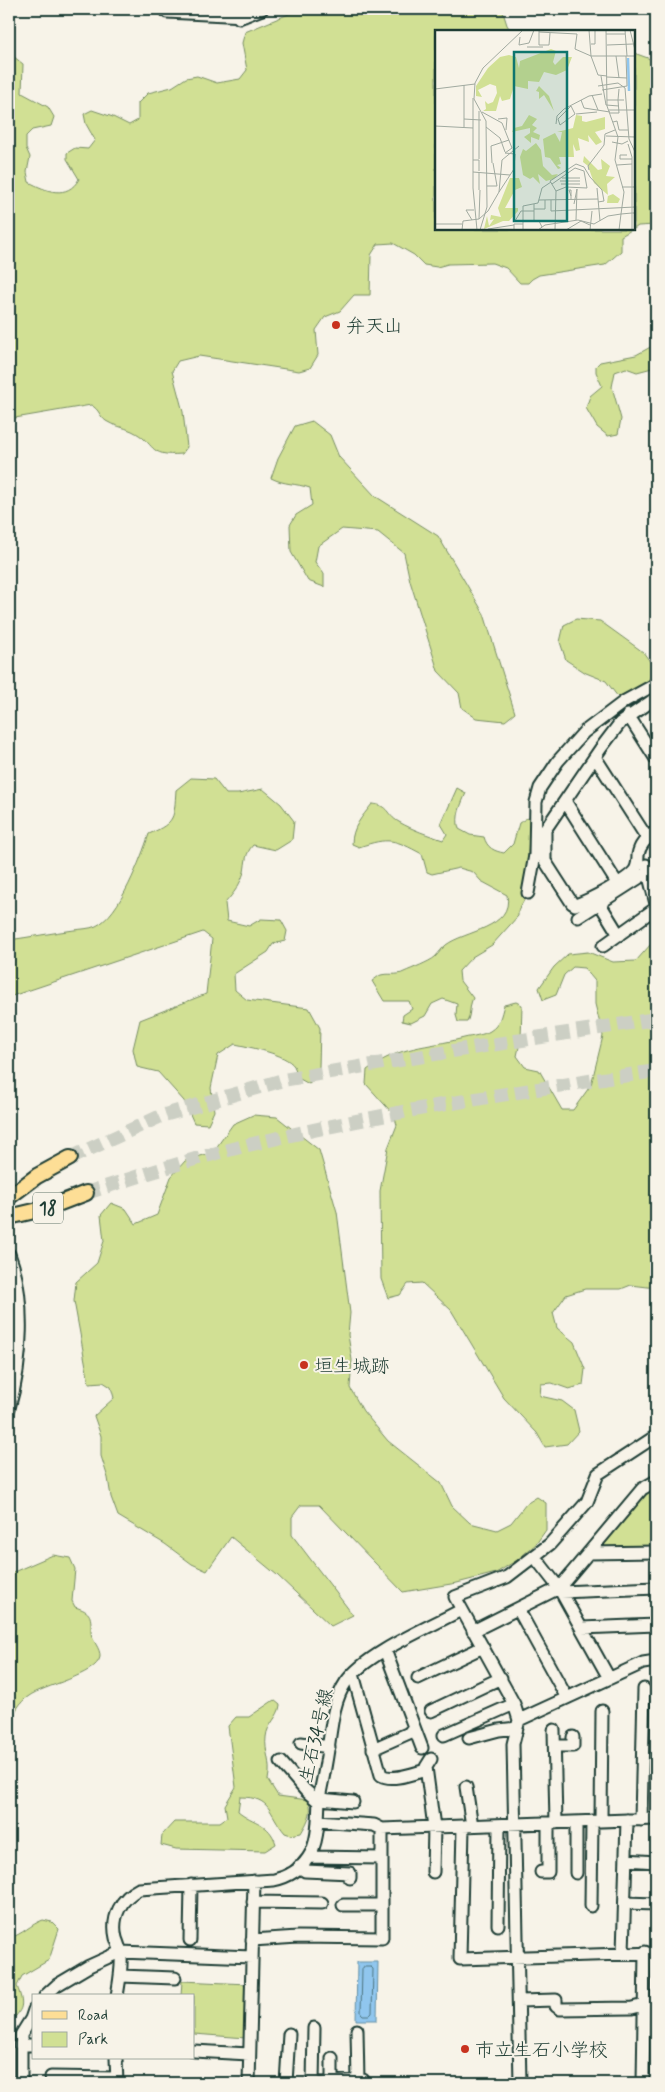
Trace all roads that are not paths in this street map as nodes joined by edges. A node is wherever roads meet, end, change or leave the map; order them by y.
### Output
1 (167, 9) edge
2 (259, 9) edge
3 (245, 16) junction
4 (228, 21) dead end
5 (656, 684) edge
6 (656, 698) edge
7 (628, 715) junction
8 (595, 758) junction
9 (656, 759) edge
10 (565, 801) junction
11 (652, 834) edge
12 (638, 858) junction
13 (648, 872) junction
14 (618, 883) junction
15 (528, 894) dead end
16 (600, 904) junction
17 (656, 904) edge
18 (656, 908) edge
19 (578, 917) dead end
20 (619, 935) junction
21 (603, 946) dead end
22 (70, 1158) tunnel mouth
23 (86, 1193) tunnel mouth
24 (9, 1197) edge
25 (9, 1217) edge
26 (9, 1254) edge
27 (9, 1408) edge
28 (656, 1436) edge
29 (656, 1481) edge
30 (656, 1552) edge
31 (589, 1553) junction
32 (534, 1556) junction
33 (656, 1588) edge
34 (560, 1590) junction
35 (518, 1609) junction
36 (462, 1610) junction
37 (656, 1625) edge
38 (582, 1628) junction
39 (474, 1631) junction
40 (482, 1647) junction
41 (385, 1650) junction
42 (656, 1661) edge
43 (353, 1674) junction
44 (418, 1678) dead end
45 (501, 1678) junction
46 (609, 1678) junction
47 (644, 1689) dead end
48 (567, 1698) junction
49 (514, 1704) junction
50 (431, 1711) dead end
51 (602, 1711) dead end
52 (518, 1724) junction
53 (413, 1728) junction
54 (554, 1730) dead end
55 (444, 1735) dead end
56 (573, 1737) dead end
57 (469, 1738) dead end
58 (301, 1743) dead end
59 (555, 1746) junction
60 (329, 1747) junction
61 (422, 1748) dead end
62 (373, 1749) junction
63 (281, 1762) dead end
64 (466, 1787) dead end
65 (319, 1801) junction
66 (353, 1802) dead end
67 (656, 1819) edge
68 (627, 1820) junction
69 (641, 1820) junction
70 (318, 1821) junction
71 (597, 1821) junction
72 (576, 1822) junction
73 (552, 1823) junction
74 (499, 1825) junction
75 (516, 1825) junction
76 (467, 1826) junction
77 (434, 1828) junction
78 (382, 1829) junction
79 (309, 1857) junction
80 (382, 1858) junction
81 (626, 1860) junction
82 (656, 1862) edge
83 (300, 1867) junction
84 (433, 1872) dead end
85 (541, 1872) dead end
86 (576, 1873) dead end
87 (350, 1878) dead end
88 (254, 1881) junction
89 (191, 1884) junction
90 (253, 1902) junction
91 (322, 1903) dead end
92 (625, 1903) junction
93 (656, 1904) edge
94 (343, 1905) dead end
95 (382, 1905) junction
96 (591, 1906) dead end
97 (498, 1925) dead end
98 (190, 1940) dead end
99 (252, 1940) junction
100 (120, 1952) junction
101 (651, 1953) edge
102 (623, 1954) junction
103 (252, 1957) junction
104 (519, 1958) junction
105 (120, 1976) junction
106 (175, 1978) dead end
107 (48, 1994) edge
108 (117, 1994) edge
109 (519, 2001) junction
110 (644, 2005) junction
111 (32, 2016) edge
112 (314, 2028) dead end
113 (357, 2030) dead end
114 (288, 2034) dead end
115 (20, 2045) junction
116 (32, 2045) edge
117 (195, 2051) edge
118 (249, 2054) junction
119 (332, 2058) dead end
120 (116, 2060) edge
121 (51, 2075) edge
122 (117, 2080) edge
123 (332, 2081) junction
124 (21, 2083) edge
125 (249, 2083) edge
126 (286, 2083) edge
127 (313, 2083) edge
128 (318, 2083) edge
129 (520, 2083) edge
130 (643, 2083) edge

1 - 3 street
2 - 3 street
3 - 4 street
5 - 15 street
6 - 7 street
7 - 8 street
7 - 9 street
8 - 10 street
8 - 11 street
10 - 14 street
10 - 14 street
11 - 12 street
12 - 13 street
12 - 14 street
13 - 16 street
13 - 17 street
16 - 19 street
16 - 20 street
18 - 20 street
20 - 21 street
22 - 24 main road, 18
23 - 25 main road, 18
26 - 27 street
28 - 32 street
29 - 31 street
30 - 31 street
31 - 34 street
32 - 34 street
32 - 36 street
33 - 34 street
34 - 35 street
34 - 38 street
35 - 39 street
35 - 48 street
36 - 39 street
36 - 41 street, 生石34号線
37 - 38 street
38 - 46 street
39 - 40 street
40 - 44 street
40 - 45 street
41 - 43 street, 生石34号線
41 - 53 street
42 - 46 street
43 - 60 street, 生石34号線
43 - 62 street
45 - 49 street
45 - 50 street
46 - 48 street
47 - 69 street
48 - 52 street
49 - 52 street
49 - 55 street
51 - 71 street
52 - 57 street
52 - 75 street
53 - 61 street
53 - 62 street
54 - 59 street
56 - 59 street
58 - 60 street
59 - 73 street
60 - 65 street, 生石34号線
62 - 77 street
63 - 65 street
64 - 76 street
65 - 66 street
65 - 70 street, 生石34号線
67 - 69 street
68 - 69 street
68 - 71 street
68 - 81 street
70 - 78 street
70 - 79 street, 生石34号線
71 - 72 street
71 - 96 street
72 - 73 street
72 - 86 street
73 - 75 street
73 - 85 street
74 - 75 street
74 - 76 street
74 - 97 street
75 - 104 street
76 - 77 street
76 - 104 street
77 - 78 street
77 - 84 street
78 - 80 street
79 - 80 street
79 - 83 street, 生石34号線
80 - 95 street
81 - 82 street
81 - 92 street
83 - 87 street
83 - 88 street, 生石34号線
88 - 89 street, 生石34号線
88 - 90 street
89 - 98 street
89 - 100 street, 生石34号線
90 - 91 street
90 - 99 street
92 - 93 street
92 - 102 street
94 - 95 street
95 - 99 street
99 - 103 street
100 - 103 street
100 - 105 street, 生石34号線
100 - 107 street
101 - 102 street
101 - 110 street
102 - 104 street
103 - 118 street
104 - 109 street
105 - 106 street
105 - 108 street, 生石34号線
109 - 110 street
109 - 129 street
110 - 130 street
111 - 115 street
112 - 127 street
113 - 123 street
114 - 126 street
115 - 116 street
115 - 124 street
117 - 118 street
118 - 125 street
119 - 123 street
120 - 122 street
121 - 122 street
123 - 128 street

